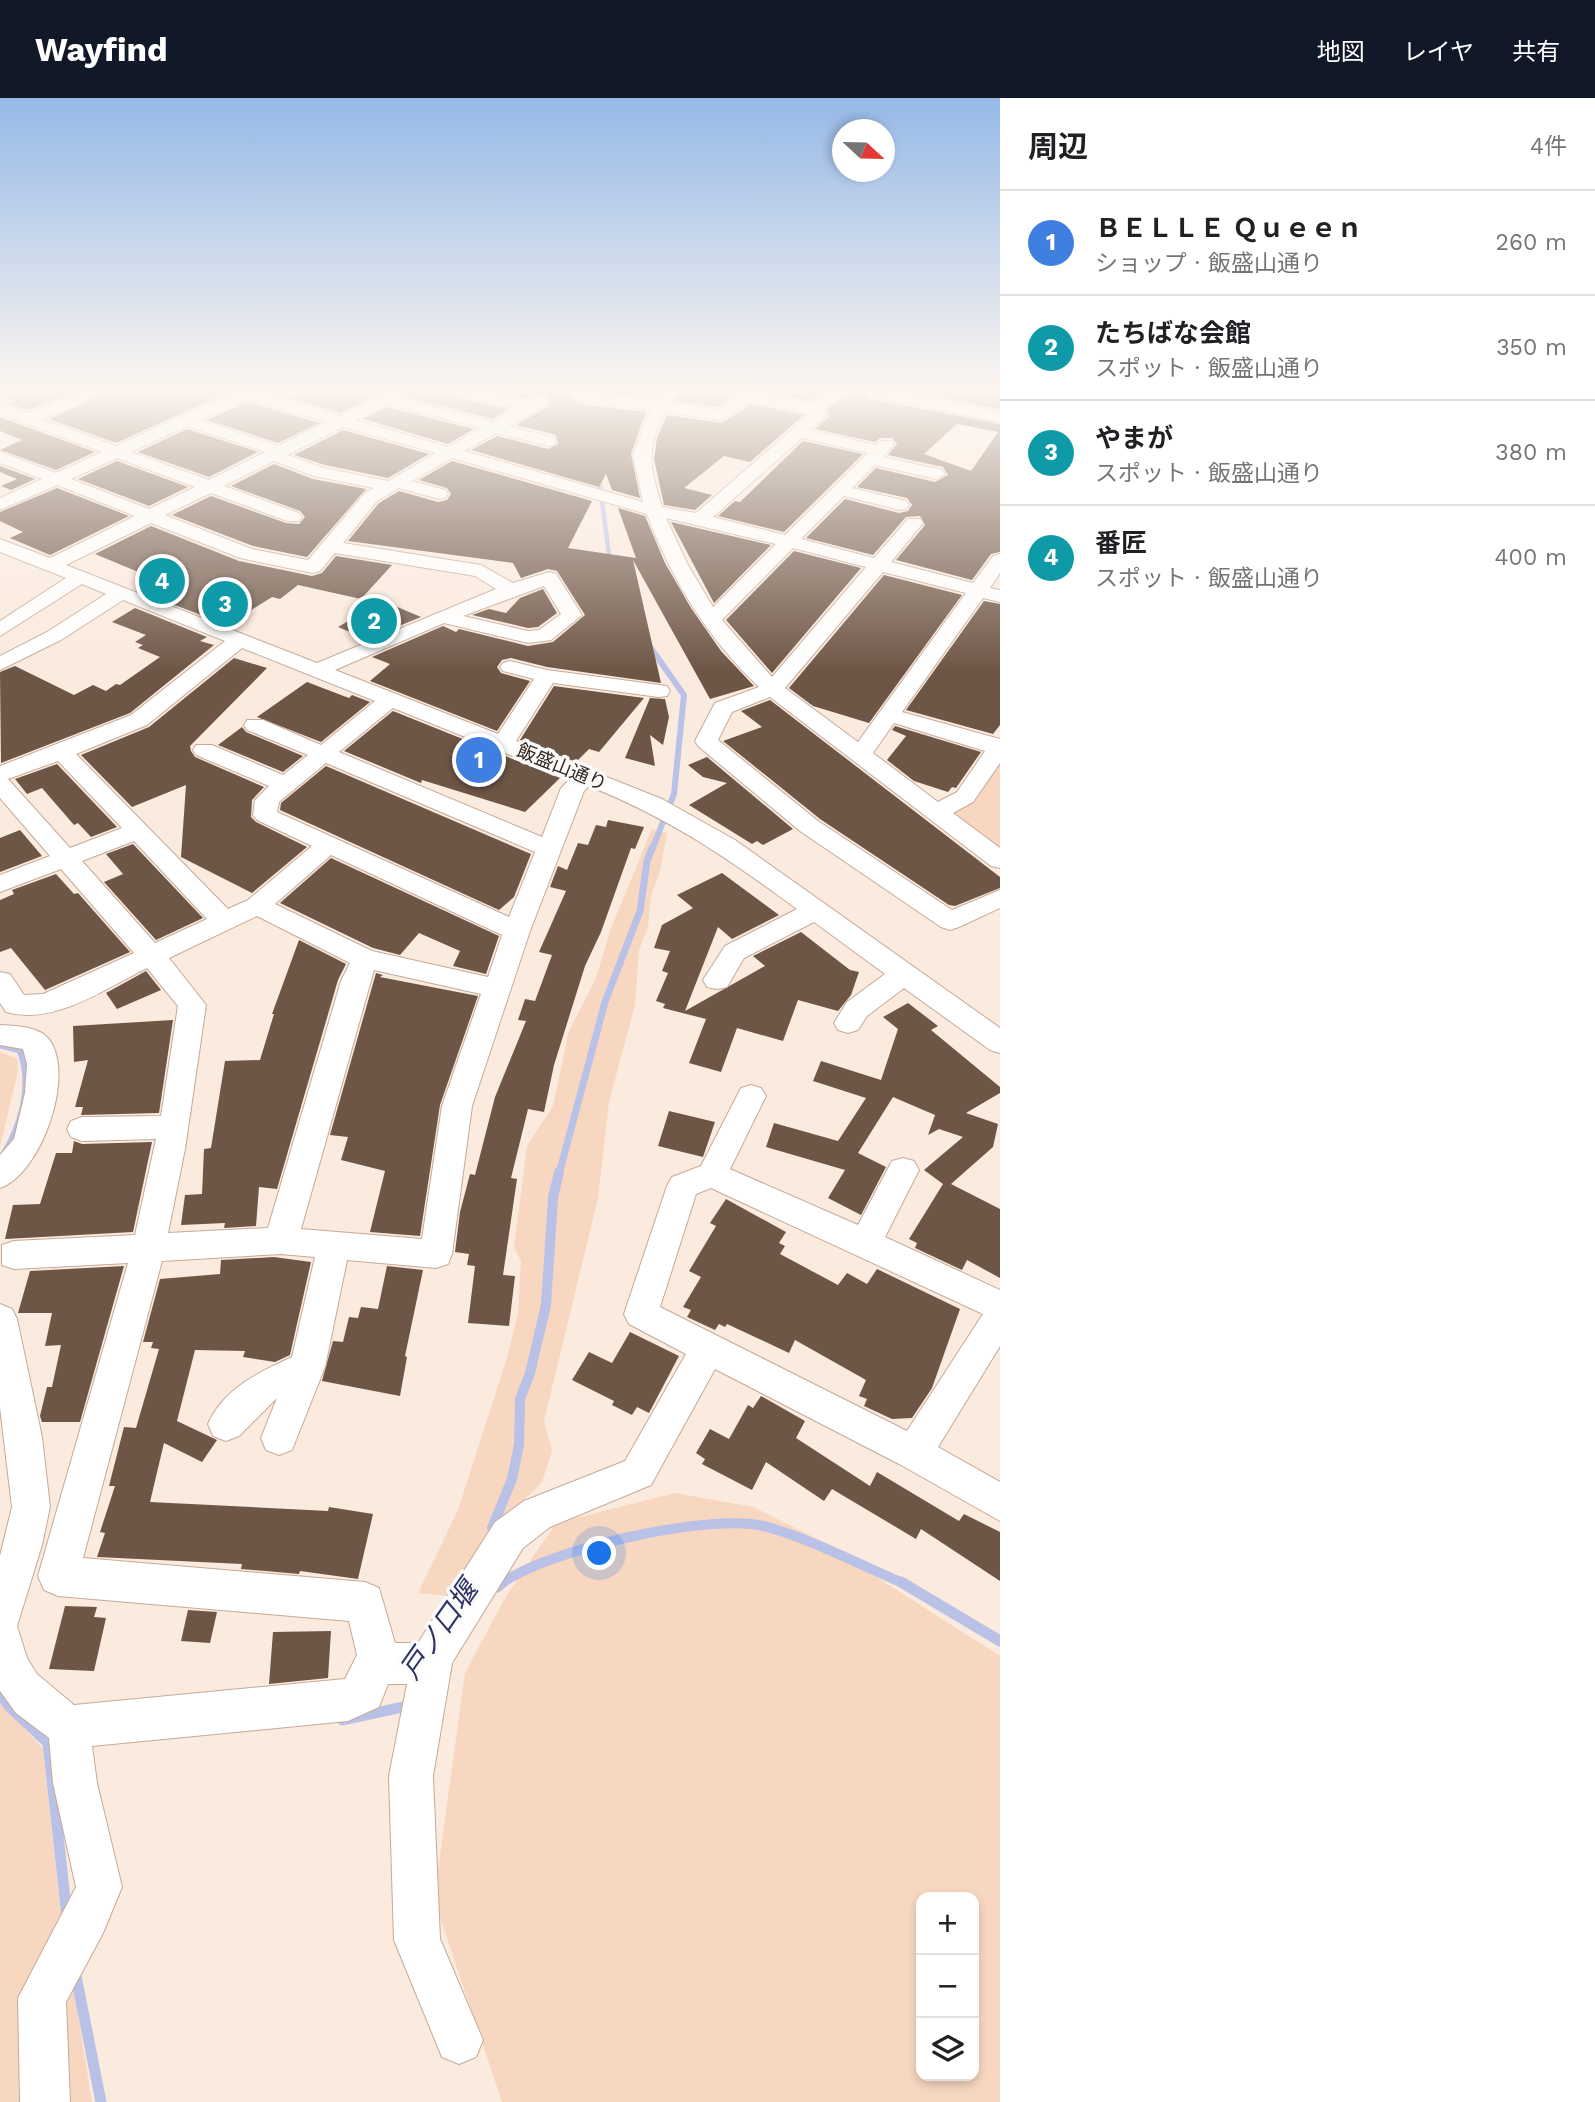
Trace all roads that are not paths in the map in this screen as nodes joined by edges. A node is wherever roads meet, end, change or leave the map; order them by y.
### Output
1 (393, 484) edge
2 (47, 485) edge
3 (69, 485) edge
4 (201, 485) edge
5 (213, 485) edge
6 (395, 485) edge
7 (565, 485) edge
8 (646, 485) edge
9 (739, 485) edge
10 (845, 485) edge
11 (208, 487) junction
12 (840, 490) junction
13 (439, 494) dead end
14 (0, 505) edge
15 (652, 510) junction
16 (150, 516) junction
17 (293, 517) dead end
18 (700, 519) junction
19 (789, 541) junction
20 (1, 546) edge
21 (329, 546) junction
22 (1000, 559) edge
23 (51, 565) junction
24 (880, 565) junction
25 (80, 577) junction
26 (510, 590) junction
27 (978, 590) junction
28 (121, 593) junction
29 (1000, 596) edge
30 (442, 617) junction
31 (713, 618) junction
32 (0, 630) edge
33 (240, 639) junction
34 (0, 664) edge
35 (510, 667) dead end
36 (318, 670) junction
37 (547, 676) junction
38 (633, 689) junction
39 (773, 689) junction
40 (659, 691) dead end
41 (391, 699) junction
42 (620, 713) dead end
43 (889, 715) junction
44 (255, 725) dead end
45 (505, 743) junction
46 (1000, 747) edge
47 (204, 750) dead end
48 (61, 751) junction
49 (324, 755) junction
50 (859, 756) junction
51 (0, 774) edge
52 (586, 777) junction
53 (0, 784) edge
54 (286, 785) junction
55 (937, 812) junction
56 (140, 830) junction
57 (329, 844) junction
58 (549, 849) junction
59 (66, 858) junction
60 (1000, 860) edge
61 (0, 884) edge
62 (1000, 898) edge
63 (257, 906) junction
64 (818, 909) junction
65 (224, 921) junction
66 (517, 930) junction
67 (151, 954) junction
68 (365, 959) junction
69 (905, 973) junction
70 (717, 980) dead end
71 (0, 981) edge
72 (496, 988) junction
73 (848, 1023) dead end
74 (0, 1035) edge
75 (1000, 1043) edge
76 (751, 1096) dead end
77 (172, 1127) junction
78 (82, 1129) dead end
79 (903, 1170) dead end
80 (712, 1175) junction
81 (0, 1176) edge
82 (281, 1241) junction
83 (865, 1243) junction
84 (334, 1245) junction
85 (146, 1247) junction
86 (14, 1255) dead end
87 (1000, 1306) edge
88 (1000, 1315) edge
89 (0, 1320) edge
90 (707, 1349) junction
91 (307, 1367) junction
92 (226, 1424) dead end
93 (279, 1438) dead end
94 (914, 1453) junction
95 (1000, 1503) edge
96 (0, 1619) edge
97 (0, 1633) edge
98 (375, 1663) junction
99 (432, 1664) junction
100 (69, 1727) junction
101 (459, 2040) dead end
102 (45, 2102) edge

1 - 21 street
2 - 14 street
3 - 16 street
4 - 11 street
5 - 11 street
6 - 13 street
7 - 15 street
8 - 15 street
9 - 18 street
10 - 12 street
11 - 16 street
11 - 17 street
12 - 19 street
12 - 24 street
15 - 18 street
15 - 31 street
16 - 21 street
16 - 23 street
18 - 19 street
19 - 24 street
19 - 31 street
20 - 23 street, 飯盛山通り
21 - 26 street
22 - 27 street
23 - 25 street, 飯盛山通り
24 - 27 street
24 - 39 street
25 - 28 street, 飯盛山通り
25 - 32 street
26 - 30 street
26 - 30 street
27 - 29 street
27 - 43 street
28 - 33 street, 飯盛山通り
28 - 34 street
30 - 36 street
31 - 39 street
33 - 36 street, 飯盛山通り
33 - 48 street
35 - 37 street
36 - 41 street, 飯盛山通り
37 - 38 street
37 - 45 street
38 - 40 street
38 - 42 street
39 - 50 street
39 - 62 street
41 - 45 street, 飯盛山通り
41 - 49 street
43 - 46 street
43 - 50 street
44 - 49 street
45 - 52 street, 飯盛山通り
46 - 55 street
47 - 54 street
48 - 51 street
48 - 56 street
49 - 54 street
49 - 58 street
50 - 55 street
52 - 58 street
52 - 64 street, 飯盛山通り
53 - 59 street
54 - 57 street
55 - 60 street
56 - 59 street
56 - 65 street
57 - 63 street
57 - 66 street
58 - 66 street
59 - 61 street
59 - 67 street
63 - 65 street
63 - 68 street
64 - 69 street, 飯盛山通り
64 - 70 street
65 - 67 street
66 - 72 street
67 - 71 street
67 - 77 street
68 - 72 street
68 - 82 street
69 - 73 street
69 - 75 street, 飯盛山通り
72 - 84 street
74 - 81 street
76 - 80 street
77 - 78 street
77 - 85 street
79 - 83 street
80 - 83 street
80 - 90 street
82 - 84 street
82 - 85 street
83 - 87 street
84 - 91 street
85 - 86 street
85 - 98 street
88 - 94 street
89 - 96 street
90 - 94 street
90 - 99 street
91 - 92 street
91 - 93 street
94 - 95 street
97 - 100 street
98 - 99 street
98 - 100 street
99 - 101 street
100 - 102 street

